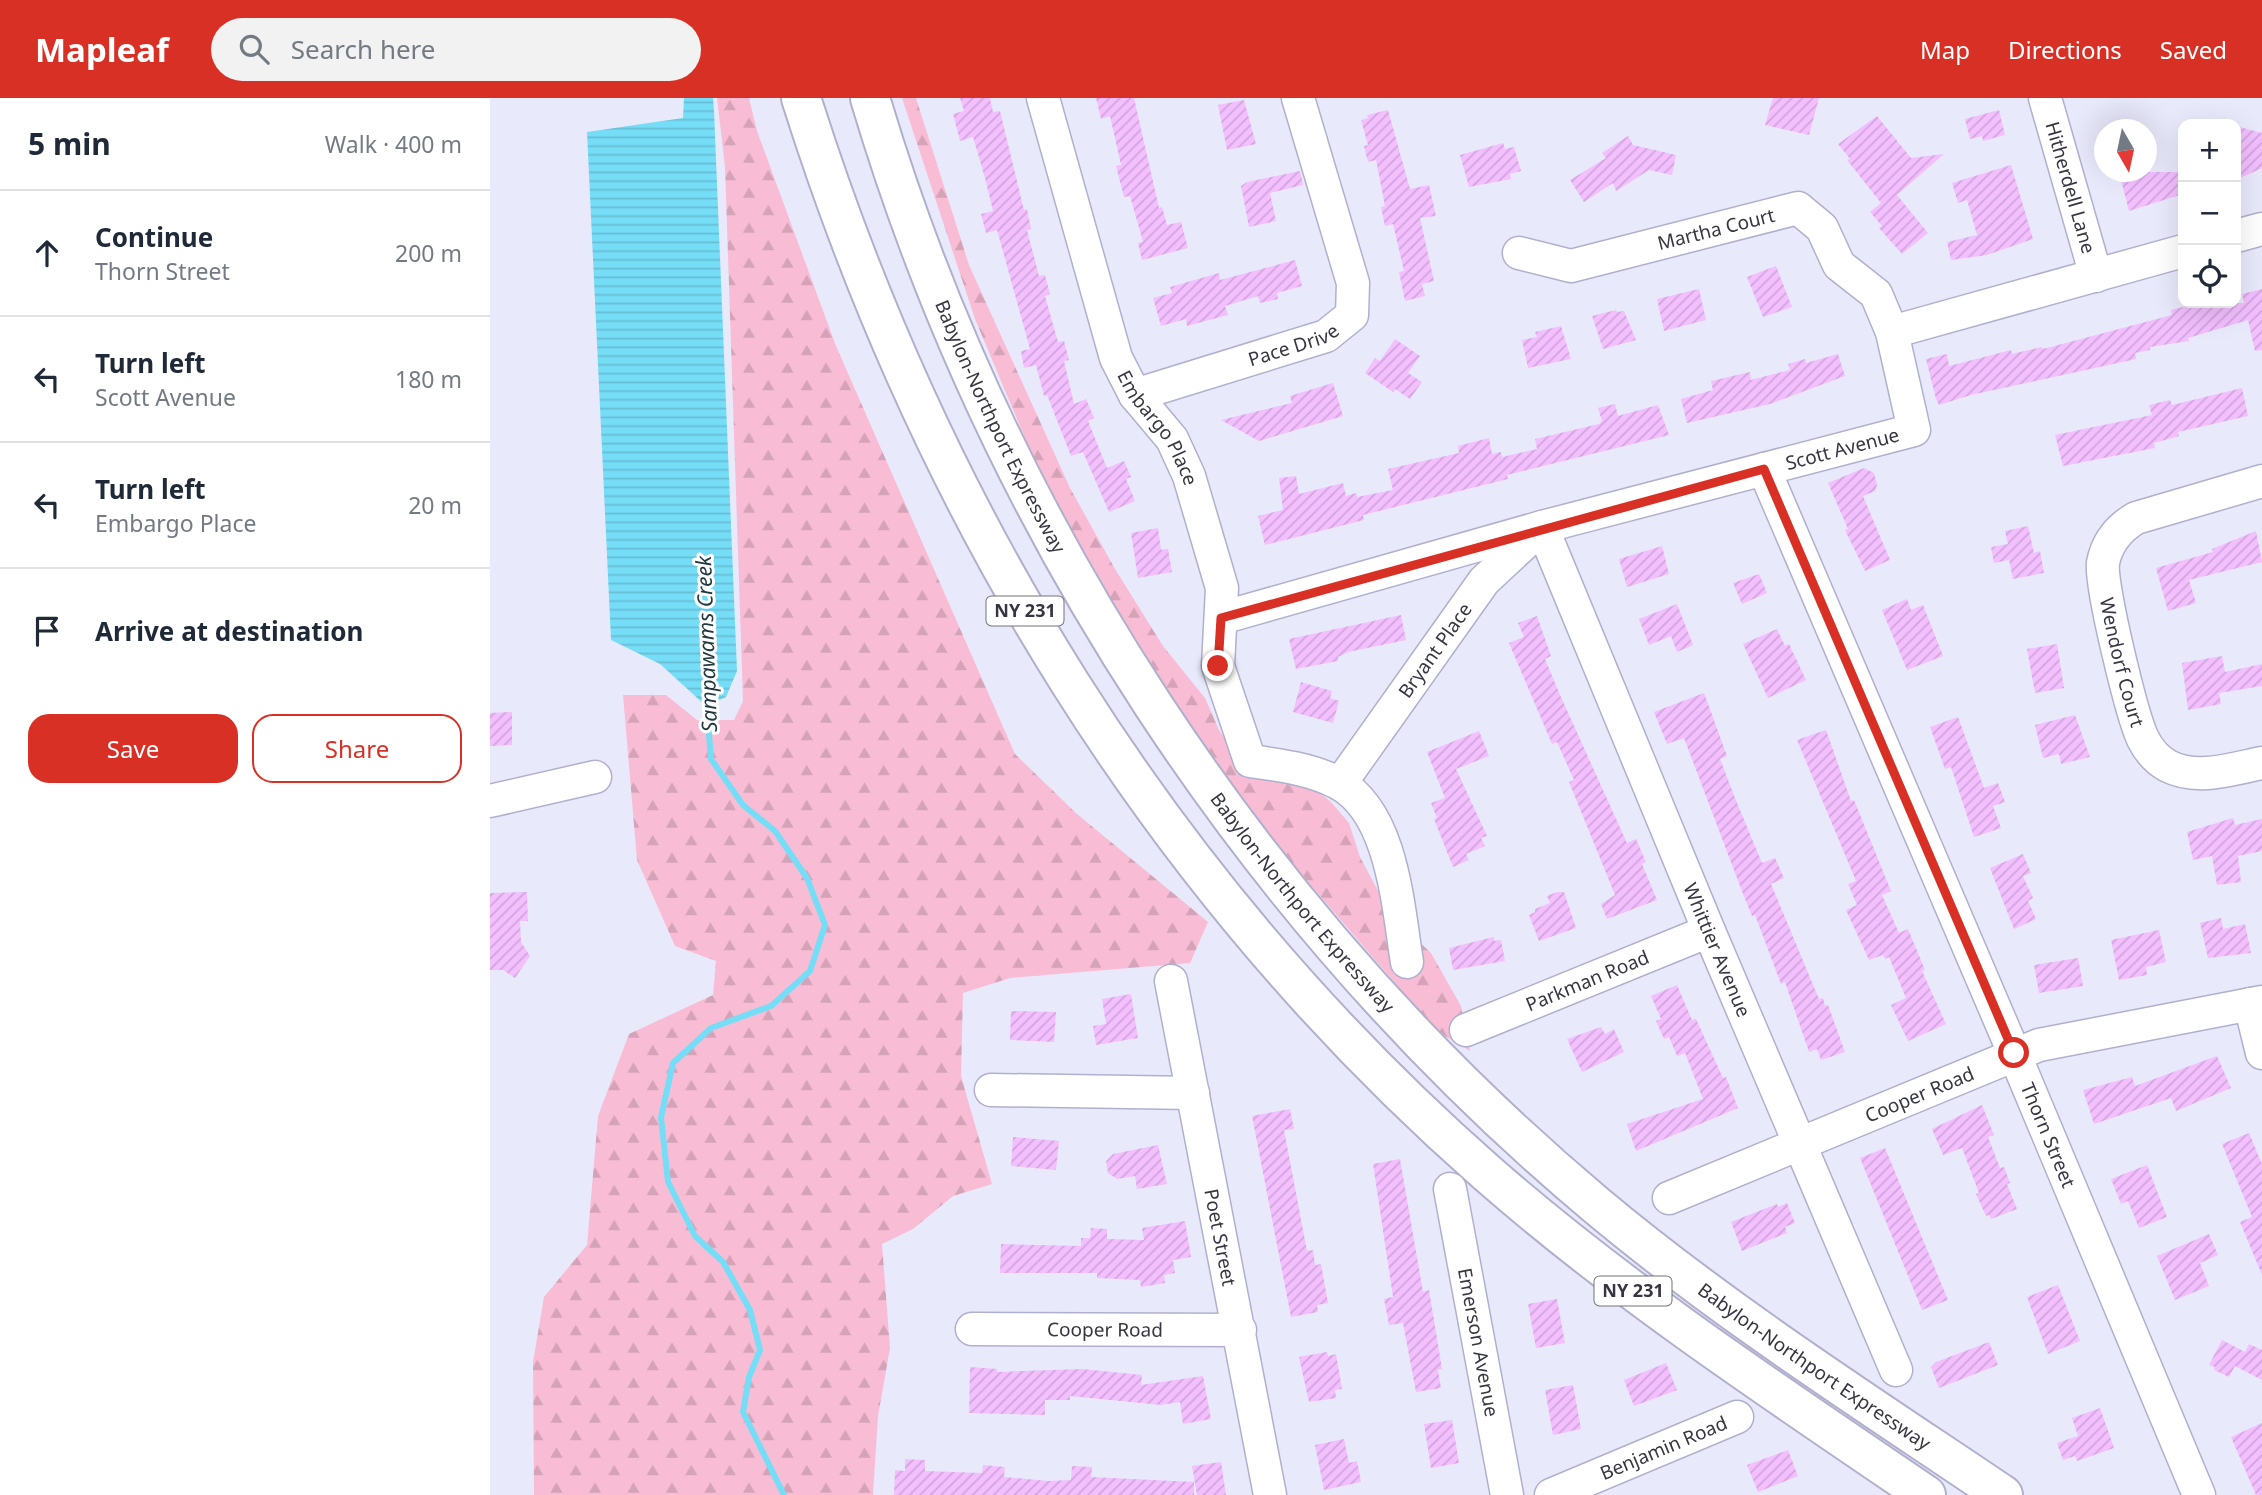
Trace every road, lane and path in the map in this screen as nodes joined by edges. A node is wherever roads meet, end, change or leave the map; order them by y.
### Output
1 (800, 98) edge
2 (870, 98) edge
3 (1043, 98) edge
4 (1298, 98) edge
5 (2045, 98) edge
6 (2262, 229) edge
7 (2241, 235) edge
8 (2178, 252) edge
9 (1520, 253) dead end
10 (2096, 276) junction
11 (1892, 332) junction
12 (1135, 395) junction
13 (1764, 469) junction
14 (2262, 481) edge
15 (1542, 527) junction
16 (1221, 618) junction
17 (2262, 763) edge
18 (595, 777) dead end
19 (1340, 784) junction
20 (490, 801) edge
21 (1709, 932) junction
22 (1407, 962) dead end
23 (1171, 981) dead end
24 (2256, 1003) edge
25 (1466, 1030) dead end
26 (2014, 1053) junction
27 (2262, 1053) edge
28 (991, 1090) dead end
29 (1193, 1093) junction
30 (1799, 1143) junction
31 (1450, 1189) dead end
32 (1669, 1198) dead end
33 (972, 1329) dead end
34 (1240, 1330) junction
35 (1896, 1370) dead end
36 (1737, 1417) dead end
37 (1270, 1495) edge
38 (1507, 1495) edge
39 (1551, 1495) edge
40 (1926, 1495) edge
41 (2003, 1495) edge
42 (2199, 1495) edge

1 - 40 main road, NY 231
2 - 41 main road, Babylon-Northport Expressway / NY 231
3 - 12 street, Embargo Place
4 - 12 street, Pace Drive
5 - 10 street, Hitherdell Lane
6 - 7 street
8 - 10 street
9 - 11 street, Martha Court
10 - 11 street
11 - 13 street, Scott Avenue
12 - 16 street, Embargo Place
13 - 15 street, Scott Avenue
13 - 26 street, Thorn Street
14 - 17 street, Wendorf Court
15 - 16 street, Scott Avenue
15 - 19 street, Bryant Place
15 - 21 street, Whittier Avenue
16 - 19 street, Embargo Place
18 - 20 street
19 - 22 street
21 - 25 street, Parkman Road
21 - 30 street, Whittier Avenue
23 - 29 street, Poet Street
24 - 26 street, Cooper Road
24 - 27 street
26 - 30 street, Cooper Road
26 - 42 street, Thorn Street
28 - 29 street
29 - 34 street, Poet Street
30 - 32 street, Cooper Road
30 - 35 street, Whittier Avenue
31 - 38 street, Emerson Avenue
33 - 34 street, Cooper Road
34 - 37 street, Poet Street
36 - 39 street, Benjamin Road

